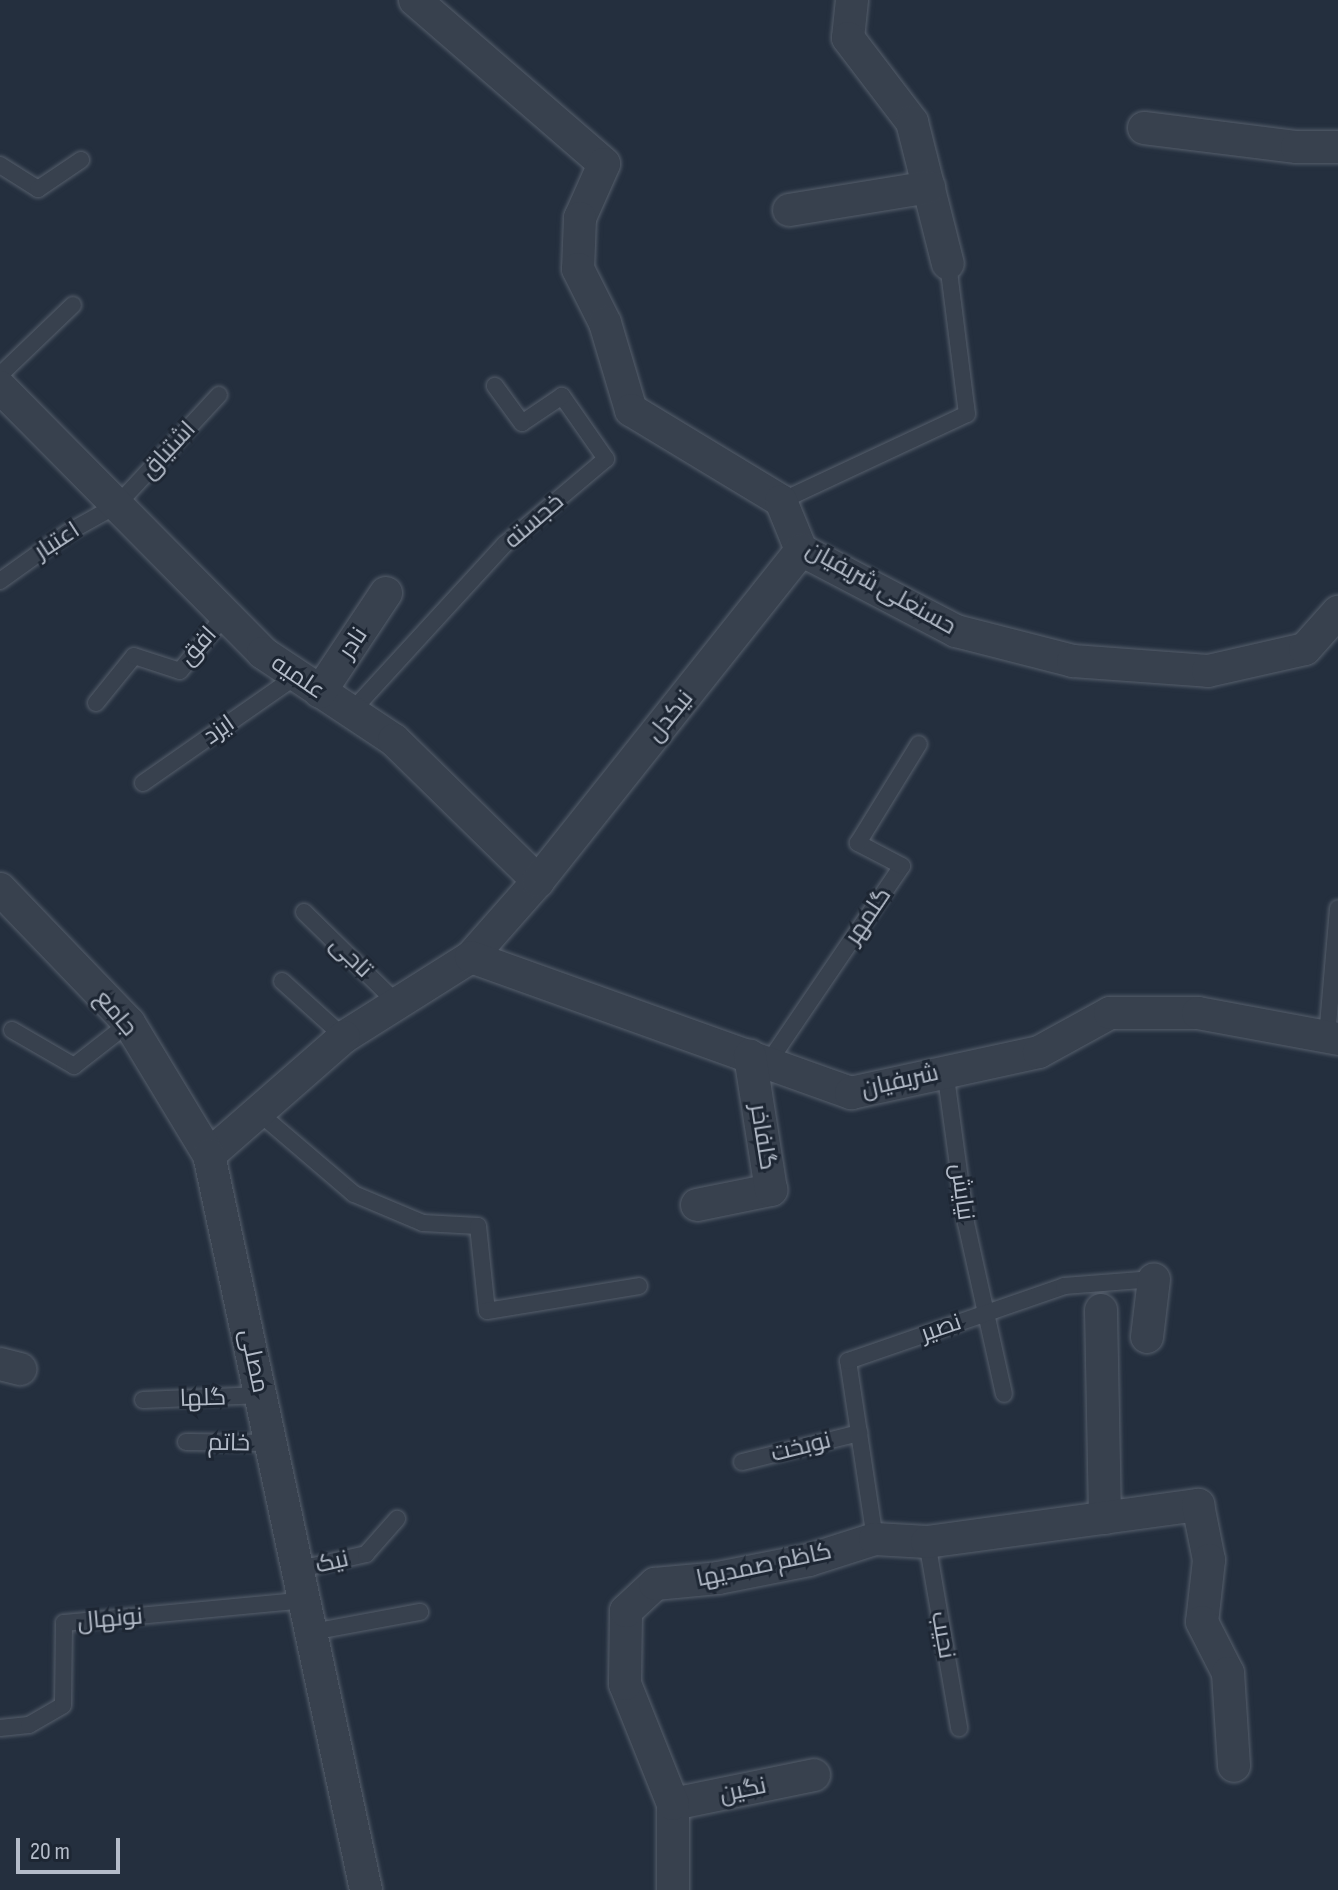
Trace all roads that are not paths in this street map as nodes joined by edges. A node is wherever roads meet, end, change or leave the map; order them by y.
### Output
1 (415, 0) edge
2 (852, 0) edge
3 (1144, 128) dead end
4 (1338, 147) edge
5 (81, 160) dead end
6 (0, 165) edge
7 (929, 187) junction
8 (789, 210) dead end
9 (948, 264) joint
10 (73, 305) dead end
11 (0, 375) edge
12 (495, 386) dead end
13 (0, 387) edge
14 (219, 395) dead end
15 (781, 501) junction
16 (117, 505) junction
17 (801, 550) junction
18 (0, 581) edge
19 (386, 593) dead end
20 (1338, 612) edge
21 (225, 615) junction
22 (307, 685) junction
23 (96, 703) dead end
24 (351, 712) junction
25 (919, 744) dead end
26 (143, 783) dead end
27 (538, 881) junction
28 (0, 889) edge
29 (1338, 908) edge
30 (304, 912) dead end
31 (471, 957) junction
32 (282, 981) dead end
33 (397, 1003) junction
34 (129, 1023) junction
35 (12, 1030) dead end
36 (344, 1037) junction
37 (1332, 1038) edge
38 (759, 1060) junction
39 (945, 1070) junction
40 (258, 1112) junction
41 (209, 1155) junction
42 (697, 1205) dead end
43 (1154, 1279) joint
44 (639, 1286) dead end
45 (1101, 1310) dead end
46 (985, 1312) junction
47 (1147, 1337) dead end
48 (1004, 1394) dead end
49 (262, 1395) junction
50 (143, 1400) dead end
51 (859, 1433) junction
52 (186, 1442) dead end
53 (273, 1443) junction
54 (742, 1462) dead end
55 (1105, 1518) junction
56 (397, 1519) dead end
57 (875, 1539) junction
58 (927, 1542) junction
59 (300, 1569) junction
60 (306, 1600) junction
61 (420, 1612) dead end
62 (312, 1632) junction
63 (0, 1728) edge
64 (959, 1728) dead end
65 (1234, 1766) dead end
66 (814, 1775) dead end
67 (673, 1804) junction
68 (366, 1890) edge
69 (673, 1890) edge

1 - 15 street
2 - 7 street
3 - 4 street
5 - 6 lane
7 - 8 street
7 - 9 street
9 - 15 lane
10 - 11 lane
12 - 24 lane, خجسته
13 - 16 street, علمیه
14 - 16 lane, اشتیاق
15 - 17 street, حسنعلی شریفیان
16 - 18 lane, اعتبار
16 - 21 street, علمیه
17 - 20 street, حسنعلی شریفیان
17 - 27 street, نیکدل
19 - 22 street, نادر
21 - 22 street, علمیه
21 - 23 lane, افق
22 - 24 street, علمیه
22 - 26 lane, ایزد
24 - 27 street, علمیه
25 - 38 lane, گلمهر
27 - 31 street
28 - 34 street, جامع
29 - 37 lane
30 - 33 lane, تاجی
31 - 33 street
31 - 38 street, شریفیان
32 - 36 lane
33 - 36 street
34 - 35 lane
34 - 41 street, جامع
36 - 40 street
37 - 39 street, شریفیان
38 - 39 street, شریفیان
38 - 42 street, گلفاخر
39 - 46 lane, نیایش
40 - 41 street
40 - 44 lane
41 - 49 street, مصلی
43 - 46 lane, نصیر
43 - 47 street, نصیر
45 - 55 street
46 - 48 lane, نیایش
46 - 51 lane, نصیر
49 - 50 lane, گلها
49 - 53 street, مصلی
51 - 54 lane, نوبخت
51 - 57 lane, نصیر
52 - 53 lane, خاتم
53 - 59 street, مصلی
55 - 58 street, کاظم صمدیها
55 - 65 street, کاظم صمدیها
56 - 59 lane, نیک
57 - 58 street, کاظم صمدیها
57 - 67 street, کاظم صمدیها
58 - 64 lane, نجیب
59 - 60 street, مصلی
60 - 62 street, مصلی
60 - 63 lane, نونهال
61 - 62 lane
62 - 68 street, مصلی
66 - 67 street, نگین
67 - 69 street, کاظم صمدیها

